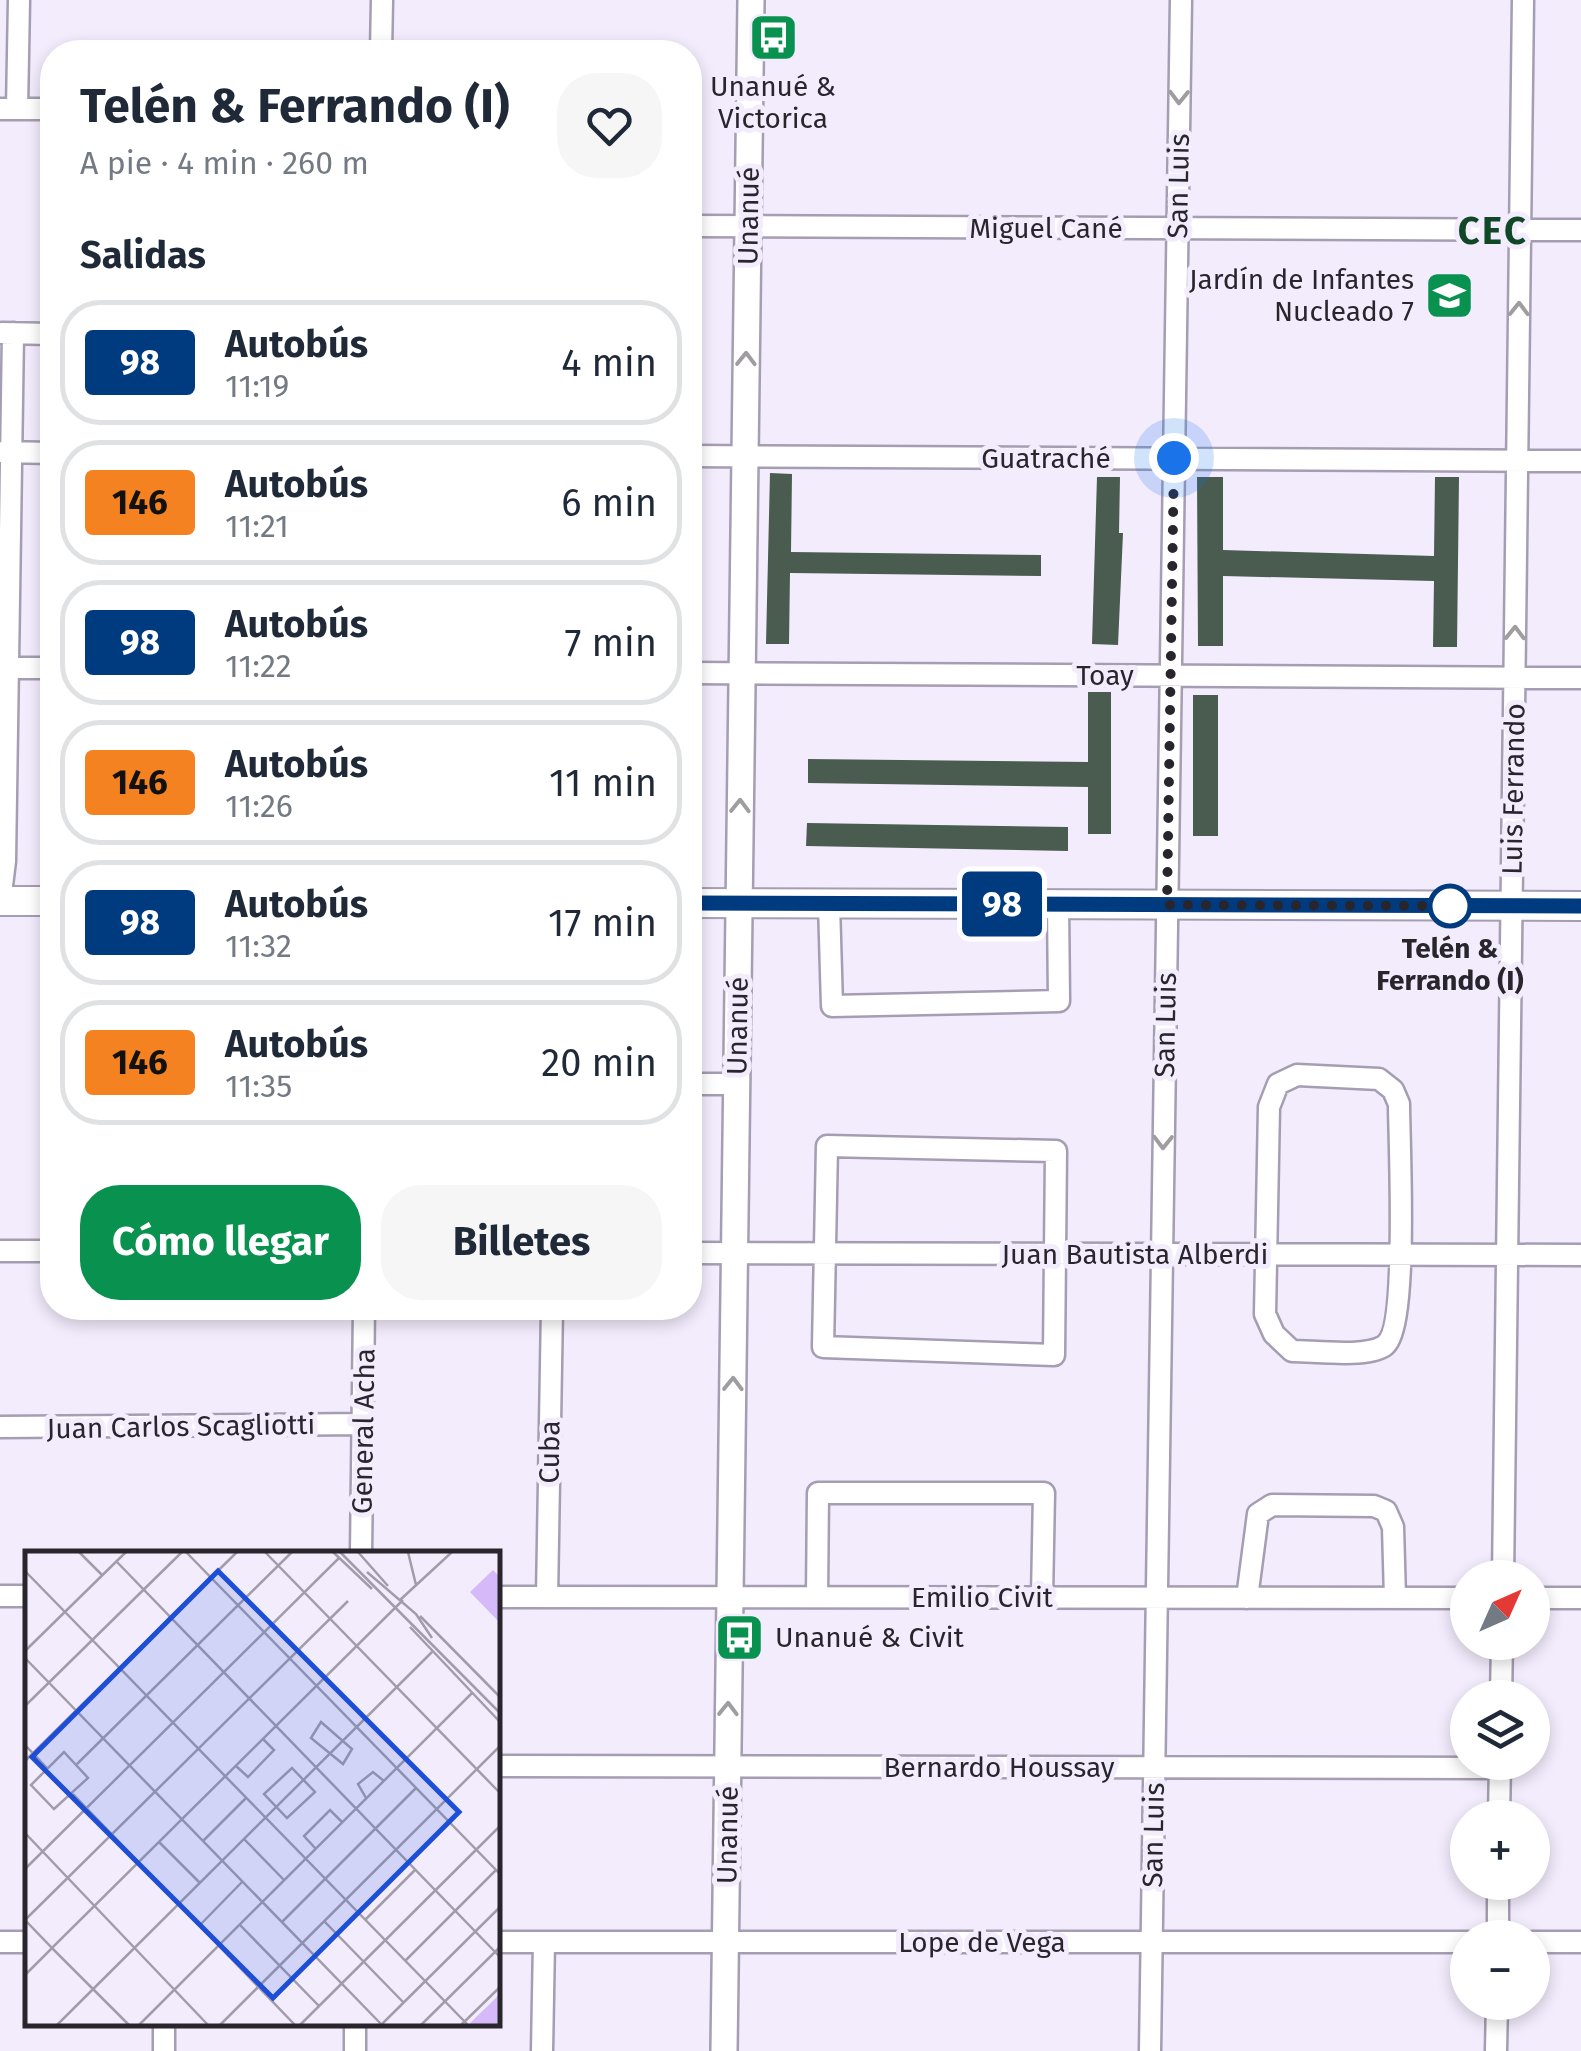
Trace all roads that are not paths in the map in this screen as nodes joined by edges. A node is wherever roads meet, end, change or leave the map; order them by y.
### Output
1 (19, 0) edge
2 (382, 0) edge
3 (751, 0) edge
4 (1180, 0) edge
5 (1523, 0) edge
6 (382, 40) edge
7 (9, 109) edge
8 (40, 109) edge
9 (702, 226) edge
10 (748, 226) junction
11 (1177, 228) junction
12 (1520, 230) junction
13 (1581, 230) edge
14 (7, 333) edge
15 (40, 334) edge
16 (6, 452) edge
17 (40, 452) edge
18 (702, 456) edge
19 (745, 456) junction
20 (1174, 458) junction
21 (1517, 460) junction
22 (1581, 461) edge
23 (4, 668) edge
24 (40, 668) edge
25 (702, 672) edge
26 (742, 673) junction
27 (1170, 676) junction
28 (1514, 678) junction
29 (1581, 678) edge
30 (0, 901) edge
31 (40, 901) edge
32 (702, 903) edge
33 (739, 903) junction
34 (829, 904) junction
35 (1058, 904) junction
36 (1167, 905) junction
37 (1511, 906) junction
38 (1581, 906) edge
39 (702, 1084) edge
40 (737, 1084) junction
41 (0, 1251) edge
42 (40, 1251) edge
43 (702, 1253) edge
44 (734, 1253) junction
45 (825, 1254) junction
46 (1056, 1254) junction
47 (1162, 1254) junction
48 (1267, 1254) junction
49 (1401, 1255) junction
50 (1506, 1255) junction
51 (1581, 1255) edge
52 (364, 1320) edge
53 (552, 1320) edge
54 (363, 1424) junction
55 (0, 1428) edge
56 (361, 1551) edge
57 (1502, 1560) edge
58 (500, 1596) edge
59 (547, 1596) junction
60 (730, 1597) junction
61 (816, 1597) junction
62 (1042, 1598) junction
63 (1156, 1598) junction
64 (1247, 1598) junction
65 (1395, 1598) junction
66 (1450, 1598) edge
67 (1550, 1598) edge
68 (1581, 1598) edge
69 (1450, 1765) edge
70 (500, 1766) edge
71 (728, 1766) junction
72 (1154, 1768) junction
73 (500, 1942) edge
74 (544, 1942) junction
75 (725, 1942) junction
76 (1151, 1942) junction
77 (1450, 1942) edge
78 (1550, 1942) edge
79 (1581, 1942) edge
80 (1497, 2020) edge
81 (542, 2051) edge
82 (724, 2051) edge
83 (1150, 2051) edge
84 (1496, 2051) edge

1 - 7 street
2 - 6 street
3 - 10 street, Unanué
4 -> 11 street, San Luis
5 - 12 street, Luis Ferrando
7 - 8 street
9 - 10 street, Miguel Cané
10 - 11 street, Miguel Cané
19 -> 10 street, Unanué
11 - 12 street, Miguel Cané
11 - 20 street, San Luis
12 - 13 street, Miguel Cané
21 -> 12 street, Luis Ferrando
14 - 15 street
14 - 16 street
16 - 17 street
16 - 23 street
18 - 19 street, Guatraché
19 - 20 street, Guatraché
19 - 26 street, Unanué
20 - 21 street, Guatraché
20 - 27 street, San Luis
21 - 22 street, Guatraché
28 -> 21 street, Luis Ferrando
23 - 24 street
23 - 30 street
25 - 26 street, Toay
26 - 27 street, Toay
33 -> 26 street, Unanué
27 - 28 street, Toay
27 - 36 street, San Luis
28 - 29 street, Toay
28 - 37 street, Luis Ferrando
30 - 31 main road
32 - 33 main road
33 - 34 main road
33 - 40 street, Unanué
34 - 35 main road
34 - 35 street
35 - 36 main road
36 - 37 main road
36 -> 47 street, San Luis
37 - 38 main road
37 - 50 street, Luis Ferrando
39 - 40 street
40 - 44 street, Unanué
41 - 42 street
43 - 44 street, Juan Bautista Alberdi
44 - 45 street, Juan Bautista Alberdi
60 -> 44 street, Unanué
45 - 46 street, Juan Bautista Alberdi
45 - 46 street
45 - 46 street
46 - 47 street, Juan Bautista Alberdi
47 - 48 street, Juan Bautista Alberdi
47 - 63 street, San Luis
48 - 49 street, Juan Bautista Alberdi
48 - 49 street
48 - 49 street
49 - 50 street, Juan Bautista Alberdi
50 - 51 street, Juan Bautista Alberdi
50 - 57 street, Luis Ferrando
52 - 54 street, General Acha
53 - 59 street, Cuba
54 - 55 street, Juan Carlos Scagliotti
54 - 56 street, General Acha
58 - 59 street, Emilio Civit
59 - 60 street, Emilio Civit
60 - 61 street, Emilio Civit
71 -> 60 street, Unanué
61 - 62 street, Emilio Civit
61 - 62 street
62 - 63 street, Emilio Civit
63 - 64 street, Emilio Civit
63 - 72 street, San Luis
64 - 65 street, Emilio Civit
64 - 65 street
65 - 66 street, Emilio Civit
67 - 68 street
69 - 72 street, Bernardo Houssay
70 - 71 street, Bernardo Houssay
71 - 72 street, Bernardo Houssay
71 - 75 street, Unanué
72 - 76 street, San Luis
73 - 74 street, Lope de Vega
74 - 75 street, Lope de Vega
74 - 81 street
75 - 76 street, Lope de Vega
75 - 82 street, Unanué
76 - 77 street, Lope de Vega
76 - 83 street, San Luis
78 - 79 street
80 - 84 street

